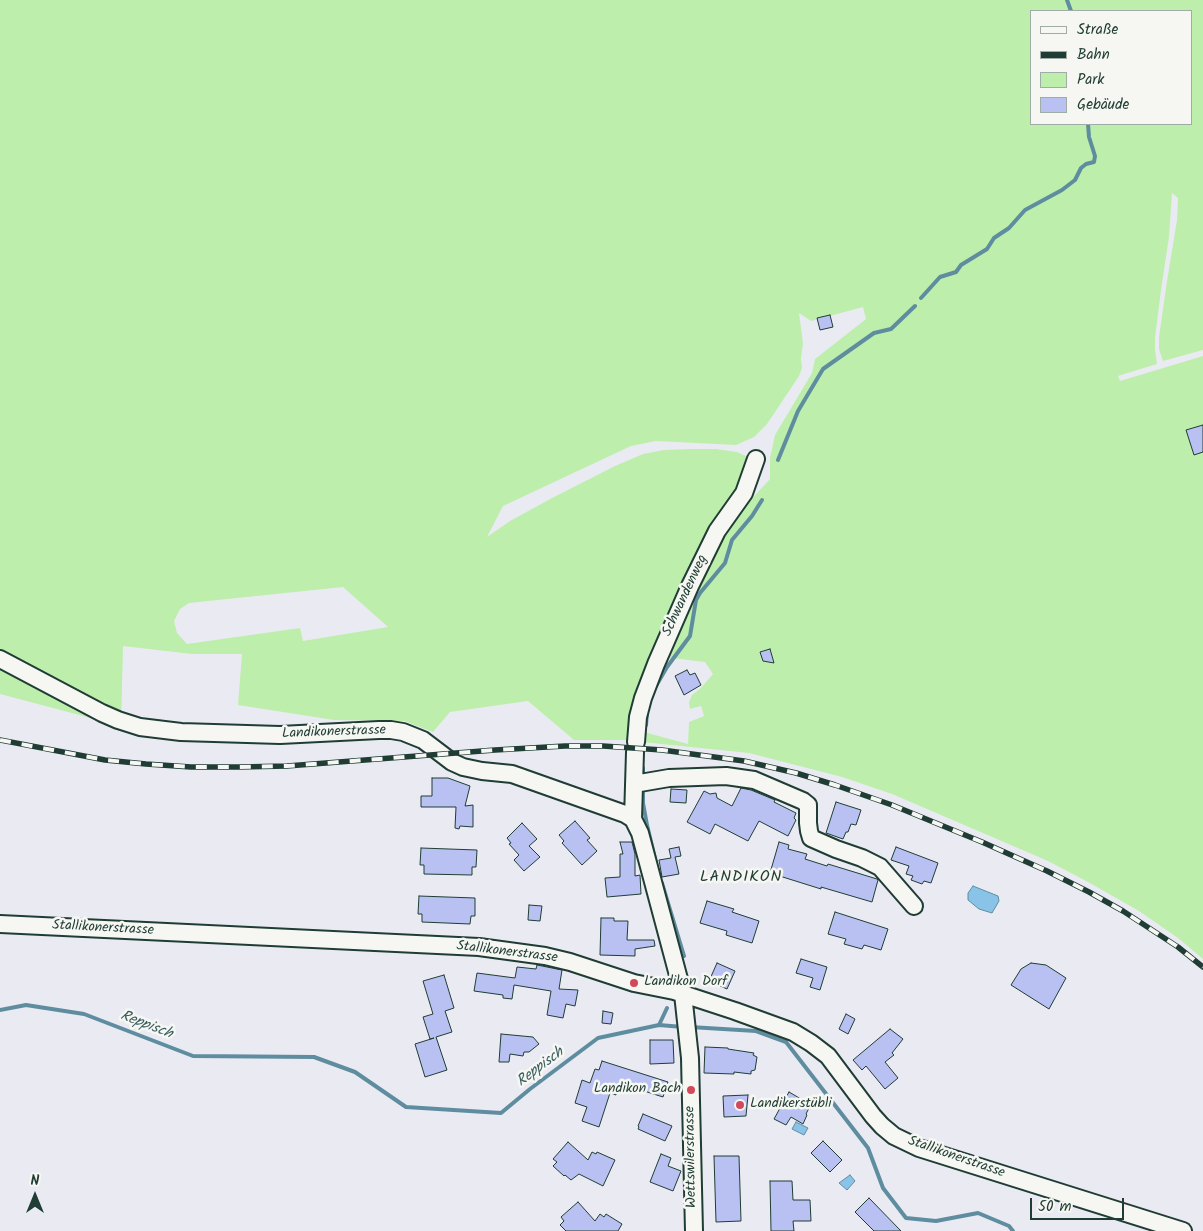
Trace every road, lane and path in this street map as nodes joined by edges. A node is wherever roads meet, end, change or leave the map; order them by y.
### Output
1 (756, 459) dead end
2 (0, 659) edge
3 (634, 784) junction
4 (632, 820) junction
5 (914, 906) dead end
6 (0, 924) edge
7 (683, 994) junction
8 (694, 1231) edge
9 (1183, 1231) edge

1 - 3 street, Schwandenweg
2 - 4 street, Landikonerstrasse
3 - 4 street, Schwandenweg
3 - 5 street
4 - 7 street
6 - 7 street, Stallikonerstrasse
7 - 8 street, Wettswilerstrasse
7 - 9 street, Stallikonerstrasse

